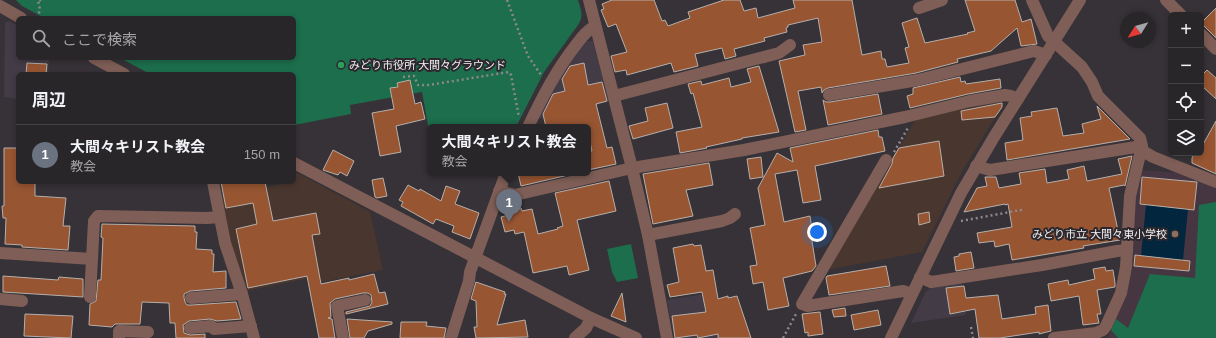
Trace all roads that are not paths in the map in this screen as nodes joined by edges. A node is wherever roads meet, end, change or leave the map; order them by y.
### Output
1 (589, 0) edge
2 (942, 0) edge
3 (1032, 0) edge
4 (1080, 0) edge
5 (1166, 0) edge
6 (0, 6) edge
7 (919, 8) dead end
8 (1178, 12) edge
9 (18, 16) edge
10 (596, 26) junction
11 (1204, 37) edge
12 (1054, 42) junction
13 (790, 45) dead end
14 (1216, 49) edge
15 (1046, 55) junction
16 (98, 60) edge
17 (120, 72) edge
18 (829, 94) dead end
19 (614, 96) junction
20 (1018, 99) junction
21 (525, 124) edge
22 (1142, 150) junction
23 (886, 160) road end
24 (296, 164) edge
25 (976, 166) junction
26 (632, 168) junction
27 (505, 176) edge
28 (1216, 182) edge
29 (213, 184) edge
30 (499, 191) junction
31 (735, 214) dead end
32 (219, 217) junction
33 (648, 235) junction
34 (1127, 250) junction
35 (0, 253) edge
36 (475, 257) junction
37 (92, 259) junction
38 (920, 277) junction
39 (242, 294) junction
40 (912, 294) junction
41 (90, 297) dead end
42 (191, 298) dead end
43 (0, 299) edge
44 (365, 300) dead end
45 (22, 301) dead end
46 (591, 318) junction
47 (251, 326) junction
48 (190, 328) dead end
49 (148, 332) dead end
50 (119, 338) edge
51 (254, 338) edge
52 (343, 338) edge
53 (451, 338) edge
54 (575, 338) edge
55 (636, 338) edge
56 (667, 338) edge
57 (891, 338) edge
58 (1054, 338) edge

1 - 10 street
2 - 7 street
3 - 12 street
4 - 12 street
5 - 8 street
6 - 9 street
10 - 19 street
10 - 21 street
11 - 14 street
12 - 15 street
12 - 22 street
13 - 19 street
15 - 18 street
15 - 20 street
16 - 17 street
19 - 26 street
20 - 25 street
20 - 26 street
22 - 25 street
22 - 28 street
22 - 34 street
23 - 40 street
24 - 36 street
25 - 38 street
26 - 30 street
26 - 33 street
27 - 30 street
29 - 32 street
30 - 36 street
31 - 33 street
32 - 37 street
32 - 39 street
33 - 56 street
34 - 38 street
34 - 58 street
35 - 37 street
36 - 46 street
36 - 53 street
37 - 41 street
38 - 40 street
39 - 42 street
39 - 47 street
40 - 57 street
43 - 45 street
44 - 52 street
46 - 54 street
46 - 55 street
47 - 48 street
47 - 51 street
49 - 50 street

